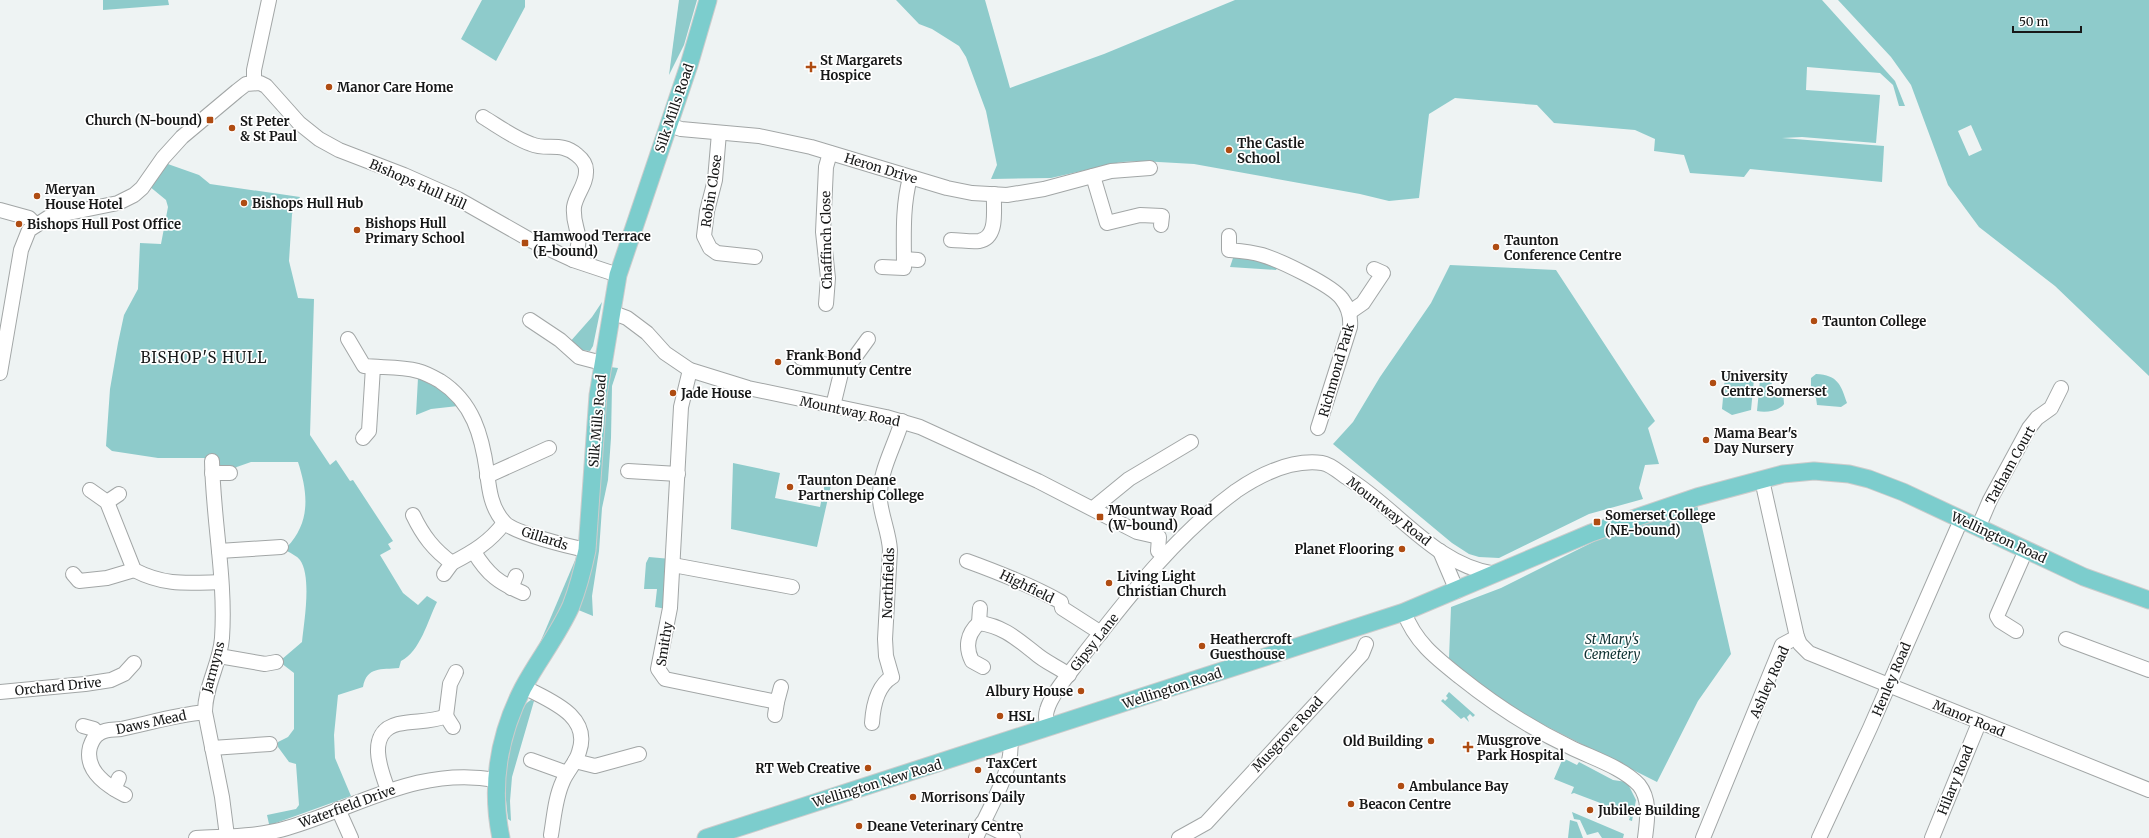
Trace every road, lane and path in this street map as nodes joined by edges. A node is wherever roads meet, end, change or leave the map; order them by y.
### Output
1 (269, 0) edge
2 (708, 0) edge
3 (254, 82) junction
4 (483, 117) dead end
5 (669, 125) junction
6 (719, 133) junction
7 (830, 153) junction
8 (1150, 168) dead end
9 (1093, 176) junction
10 (910, 178) junction
11 (994, 194) junction
12 (0, 210) edge
13 (1162, 216) dead end
14 (36, 224) junction
15 (1229, 236) dead end
16 (951, 240) dead end
17 (755, 257) dead end
18 (573, 260) junction
19 (882, 267) dead end
20 (1374, 269) dead end
21 (618, 275) junction
22 (826, 304) dead end
23 (611, 312) junction
24 (1350, 312) junction
25 (530, 320) dead end
26 (348, 339) dead end
27 (868, 339) dead end
28 (801, 358) dead end
29 (602, 363) junction
30 (373, 368) junction
31 (842, 369) junction
32 (690, 370) junction
33 (0, 373) edge
34 (2061, 388) dead end
35 (833, 406) junction
36 (902, 422) junction
37 (1318, 428) dead end
38 (370, 434) dead end
39 (1190, 442) dead end
40 (549, 448) dead end
41 (628, 471) dead end
42 (230, 473) dead end
43 (678, 474) junction
44 (488, 476) junction
45 (1762, 480) junction
46 (90, 490) dead end
47 (119, 494) dead end
48 (107, 502) junction
49 (1094, 509) junction
50 (1961, 520) junction
51 (420, 521) dead end
52 (504, 523) junction
53 (1192, 528) joint
54 (1978, 528) junction
55 (275, 550) dead end
56 (587, 550) junction
57 (2026, 550) junction
58 (219, 551) junction
59 (1158, 551) dead end
60 (1440, 551) junction
61 (474, 552) junction
62 (967, 561) dead end
63 (1455, 561) junction
64 (673, 565) junction
65 (134, 570) junction
66 (73, 574) dead end
67 (1495, 574) junction
68 (221, 582) junction
69 (517, 586) dead end
70 (792, 587) dead end
71 (1461, 589) junction
72 (2149, 600) edge
73 (980, 608) dead end
74 (1404, 612) junction
75 (979, 623) junction
76 (2016, 631) dead end
77 (1101, 633) junction
78 (1797, 637) junction
79 (2066, 639) dead end
80 (1366, 644) dead end
81 (219, 656) junction
82 (134, 663) dead end
83 (973, 665) dead end
84 (268, 666) dead end
85 (2149, 670) edge
86 (1069, 675) junction
87 (450, 679) dead end
88 (1887, 685) junction
89 (524, 687) junction
90 (781, 687) dead end
91 (0, 692) edge
92 (205, 712) junction
93 (872, 723) dead end
94 (1979, 723) junction
95 (83, 726) dead end
96 (1048, 728) junction
97 (98, 734) junction
98 (1010, 741) junction
99 (264, 747) dead end
100 (212, 748) junction
101 (631, 753) dead end
102 (575, 761) junction
103 (537, 765) dead end
104 (567, 773) junction
105 (496, 780) junction
106 (119, 788) dead end
107 (388, 790) junction
108 (2149, 790) edge
109 (338, 809) junction
110 (982, 823) junction
111 (1206, 823) junction
112 (556, 829) dead end
113 (227, 836) junction
114 (196, 838) edge
115 (351, 838) edge
116 (501, 838) edge
117 (706, 838) edge
118 (976, 838) edge
119 (1013, 838) edge
120 (1179, 838) edge
121 (1198, 838) edge
122 (1645, 838) edge
123 (1703, 838) edge
124 (1819, 838) edge
125 (1932, 838) edge

1 - 3 street
2 - 5 main road, Silk Mills Road
3 - 14 street
3 - 18 street, Bishops Hull Hill
4 - 18 street
5 - 6 street, Heron Drive
5 - 21 main road, Silk Mills Road
6 - 7 street, Heron Drive
6 - 17 street, Robin Close
7 - 10 street, Heron Drive
7 - 22 street, Chaffinch Close
8 - 9 street, Heron Drive
9 - 11 street, Heron Drive
9 - 13 street
10 - 11 street, Heron Drive
10 - 19 street
11 - 16 street
12 - 14 street
14 - 33 street
15 - 24 street, Richmond Park
18 - 21 street, Bishops Hull Hill
20 - 24 street, Richmond Park
21 - 23 main road, Silk Mills Road
23 - 29 main road, Silk Mills Road
23 - 32 street, Mountway Road
24 - 37 street, Richmond Park
25 - 29 street
26 - 30 street
27 - 31 street
28 - 31 street
29 - 56 main road, Silk Mills Road
30 - 38 street
30 - 44 street, Gillards
31 - 35 street
32 - 35 street, Mountway Road
32 - 43 street, Smithy
34 - 54 street, Tatham Court
35 - 36 street, Mountway Road
36 - 49 street, Mountway Road
36 - 93 street, Northfields
39 - 49 street
40 - 44 street
41 - 43 street
42 - 58 street, Jarmyns
43 - 64 street, Smithy
44 - 52 street, Gillards
45 - 50 main road, Wellington Road
45 - 67 main road, Wellington Road
45 - 78 street, Ashley Road
46 - 48 street
47 - 48 street
48 - 65 street
49 - 59 street, Mountway Road
50 - 54 main road, Wellington Road
50 - 88 street, Henley Road
51 - 61 street, Gillards
52 - 56 street, Gillards
52 - 61 street, Gillards
53 - 60 street, Mountway Road
53 - 77 street, Gipsy Lane
54 - 57 main road, Wellington Road
55 - 58 street
56 - 89 main road, Silk Mills Road
57 - 72 main road, Wellington Road
57 - 76 street
58 - 68 street, Jarmyns
60 - 63 street, Mountway Road
60 - 71 street, Mountway Road
61 - 69 street
62 - 77 street, Highfield
63 - 67 street, Mountway Road
63 - 71 street
64 - 70 street
64 - 90 street, Smithy
65 - 66 street
65 - 68 street
67 - 71 main road, Wellington Road
68 - 81 street, Jarmyns
71 - 74 main road, Wellington Road
73 - 75 street
74 - 96 main road, Wellington Road
74 - 122 street
75 - 83 street
75 - 86 street
77 - 86 street, Gipsy Lane
78 - 88 street, Manor Road
78 - 123 street, Ashley Road
79 - 85 street
80 - 111 street, Musgrove Road
81 - 84 street
81 - 92 street, Jarmyns
82 - 91 street, Orchard Drive
86 - 96 street, Gipsy Lane
87 - 107 street
88 - 94 street, Manor Road
88 - 124 street, Henley Road
89 - 102 street
89 - 105 main road, Silk Mills Road
92 - 97 street, Daws Mead
92 - 100 street, Jarmyns
94 - 108 street, Manor Road
94 - 125 street, Hilary Road
95 - 97 street, Daws Mead
96 - 98 main road, Wellington New Road
97 - 106 street, Daws Mead
98 - 110 street
98 - 117 main road, Wellington New Road
99 - 100 street
100 - 113 street, Jarmyns
101 - 102 street
102 - 104 street
103 - 104 street
104 - 112 street
105 - 107 street, Waterfield Drive
105 - 116 main road, Silk Mills Road
107 - 109 street, Waterfield Drive
109 - 113 street, Waterfield Drive
109 - 115 street
110 - 118 street
110 - 119 street
111 - 120 street, Musgrove Road
111 - 121 street, Musgrove Road
113 - 114 street, Waterfield Drive

